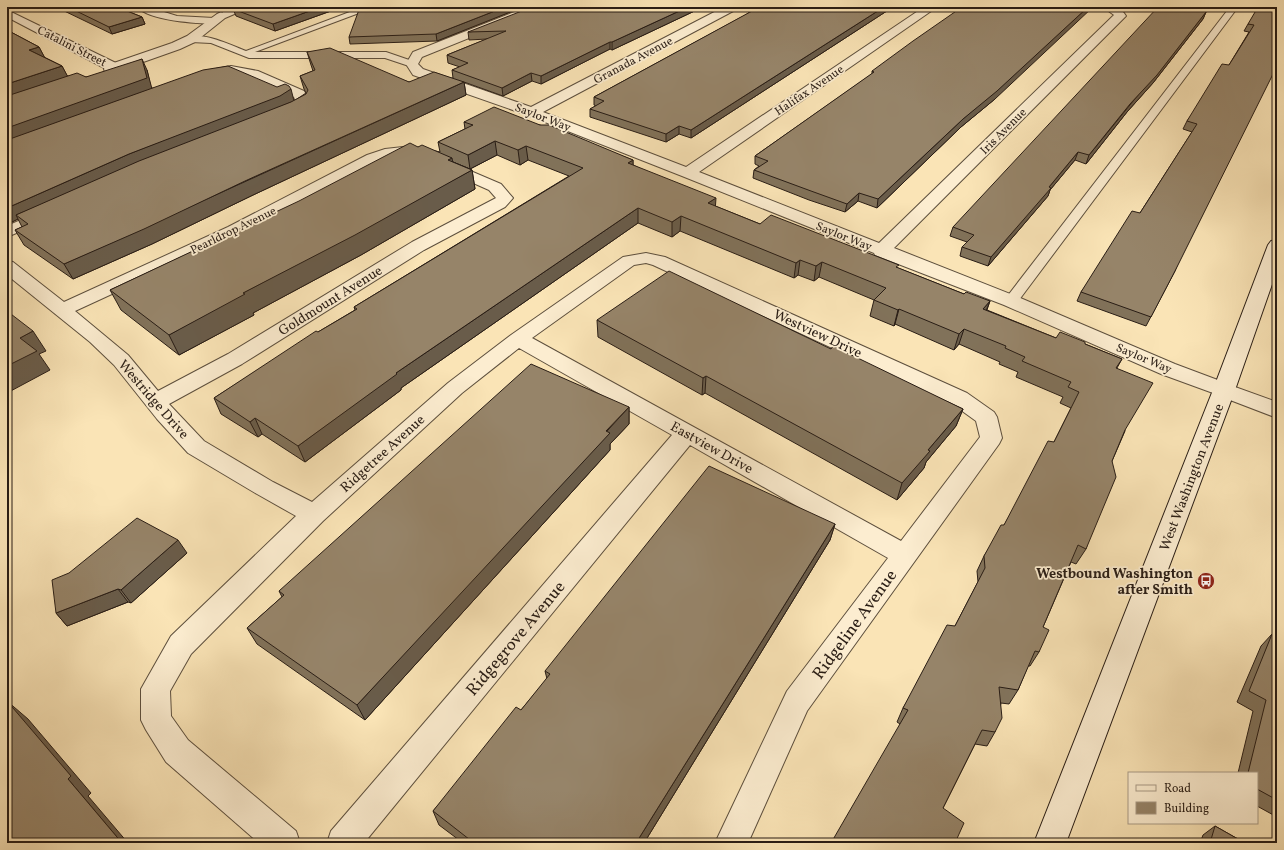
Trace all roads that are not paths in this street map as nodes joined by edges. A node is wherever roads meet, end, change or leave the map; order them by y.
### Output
1 (141, 7) edge
2 (242, 7) edge
3 (371, 7) edge
4 (536, 7) edge
5 (733, 7) edge
6 (931, 7) edge
7 (1234, 7) edge
8 (1113, 9) edge
9 (7, 13) edge
10 (214, 21) junction
11 (191, 39) junction
12 (244, 53) junction
13 (412, 64) junction
14 (115, 68) junction
15 (100, 73) edge
16 (201, 78) edge
17 (532, 112) junction
18 (268, 120) edge
19 (688, 173) junction
20 (505, 198) joint
21 (63, 206) edge
22 (7, 232) edge
23 (1277, 245) edge
24 (882, 251) junction
25 (646, 258) joint
26 (7, 266) edge
27 (1011, 301) junction
28 (62, 310) junction
29 (518, 339) junction
30 (1224, 390) junction
31 (155, 402) junction
32 (1277, 410) edge
33 (986, 417) joint
34 (687, 433) junction
35 (314, 514) junction
36 (905, 554) junction
37 (284, 843) edge
38 (343, 843) edge
39 (731, 843) edge
40 (1050, 843) edge

1 - 10 lane
2 - 10 street
3 - 12 lane
4 - 13 street
5 - 17 street, Granada Avenue
6 - 19 street, Halifax Avenue
7 - 27 lane
8 - 24 street, Iris Avenue
9 - 14 street, Catalini Street
10 - 11 street
11 - 12 lane
11 - 14 street
12 - 13 lane
13 - 17 street, Saylor Way
14 - 15 street
16 - 18 street
17 - 19 street, Saylor Way
19 - 24 street, Saylor Way
20 - 28 street, Pearldrop Avenue
20 - 31 street, Goldmount Avenue
21 - 22 street
23 - 30 street, West Washington Avenue
24 - 27 street, Saylor Way
25 - 29 street, Ridgetree Avenue
25 - 33 street, Westview Drive
26 - 28 street, Westridge Drive
27 - 30 street, Saylor Way
28 - 31 street, Westridge Drive
29 - 34 street, Eastview Drive
29 - 35 street, Ridgetree Avenue
30 - 32 street, Saylor Way
30 - 40 street, West Washington Avenue
31 - 35 street, Westridge Drive
33 - 36 street, Ridgeline Avenue
34 - 36 street, Eastview Drive
34 - 38 street, Ridgegrove Avenue
35 - 37 street, Ridgetree Avenue
36 - 39 street, Ridgeline Avenue

